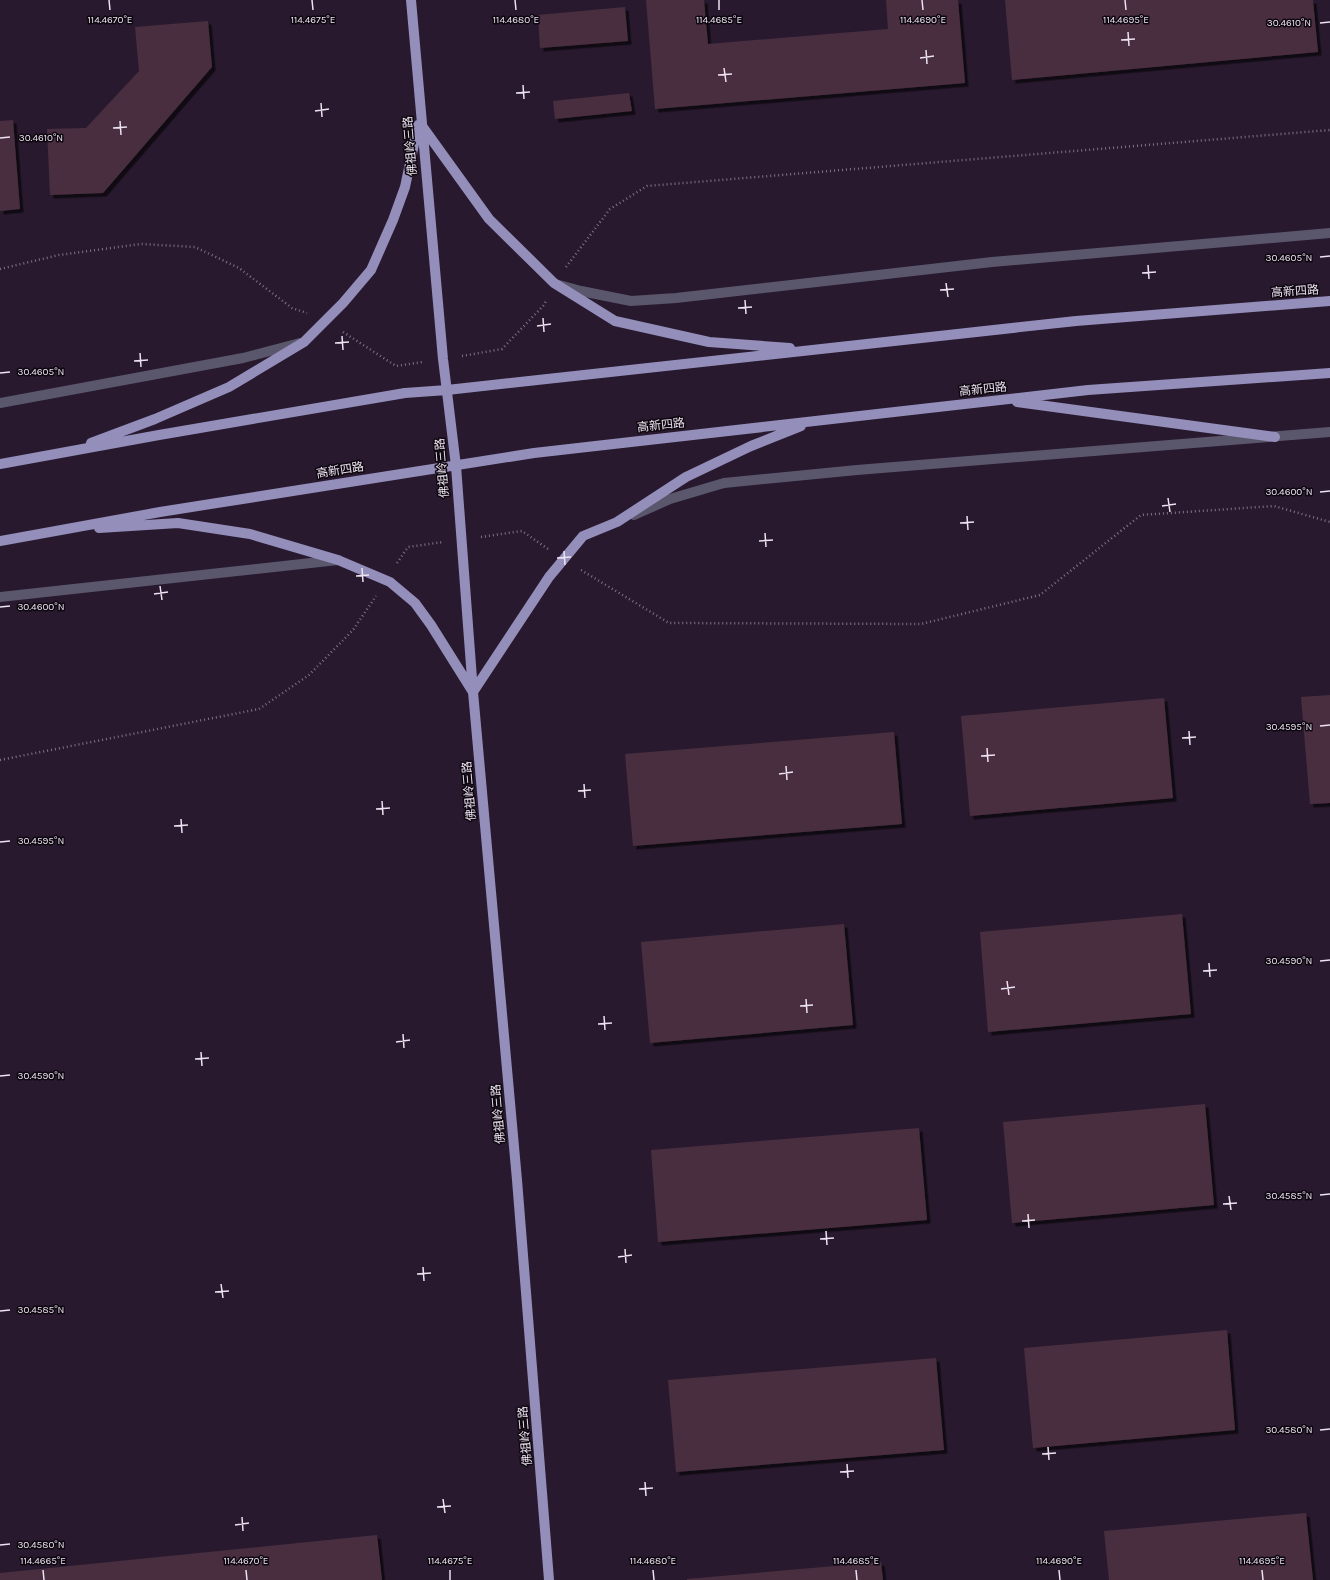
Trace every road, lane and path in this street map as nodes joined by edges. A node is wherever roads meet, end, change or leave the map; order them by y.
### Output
1 (410, 0) edge
2 (421, 115) junction
3 (422, 126) junction
4 (1330, 130) edge
5 (1330, 233) edge
6 (0, 269) edge
7 (554, 283) junction
8 (1330, 301) edge
9 (326, 320) junction
10 (304, 342) junction
11 (814, 350) junction
12 (443, 359) junction
13 (1330, 373) edge
14 (447, 390) junction
15 (1001, 400) junction
16 (0, 403) edge
17 (814, 421) junction
18 (1330, 432) edge
19 (1275, 436) junction
20 (64, 452) junction
21 (0, 464) edge
22 (456, 466) junction
23 (617, 522) junction
24 (1330, 522) edge
25 (48, 532) junction
26 (461, 540) junction
27 (0, 541) edge
28 (338, 560) junction
29 (563, 560) junction
30 (386, 580) junction
31 (0, 597) edge
32 (473, 692) junction
33 (0, 760) edge
34 (549, 1580) edge

1 - 2 main road, 佛祖岭三路
2 - 3 main road, 佛祖岭三路
2 - 9 main road
3 - 7 main road
3 - 12 main road, 佛祖岭三路
4 - 7 path
5 - 7 lane
6 - 9 path
7 - 11 main road
7 - 12 path
8 - 11 main road, 高新四路
9 - 10 main road
9 - 12 path
10 - 16 lane
10 - 20 main road
11 - 14 main road, 高新四路
12 - 14 main road, 佛祖岭三路
13 - 15 main road, 高新四路
14 - 20 main road, 高新四路
14 - 22 main road, 佛祖岭三路
15 - 17 main road, 高新四路
15 - 19 main road
17 - 22 main road, 高新四路
17 - 23 main road
18 - 19 lane
19 - 23 lane
20 - 21 main road, 高新四路
22 - 25 main road, 高新四路
22 - 26 main road, 佛祖岭三路
23 - 29 main road
24 - 29 path
25 - 27 main road, 高新四路
25 - 28 main road
26 - 29 path
26 - 30 path
26 - 32 main road, 佛祖岭三路
28 - 30 main road
28 - 31 lane
29 - 32 main road
30 - 32 main road
30 - 33 path
32 - 34 main road, 佛祖岭三路

